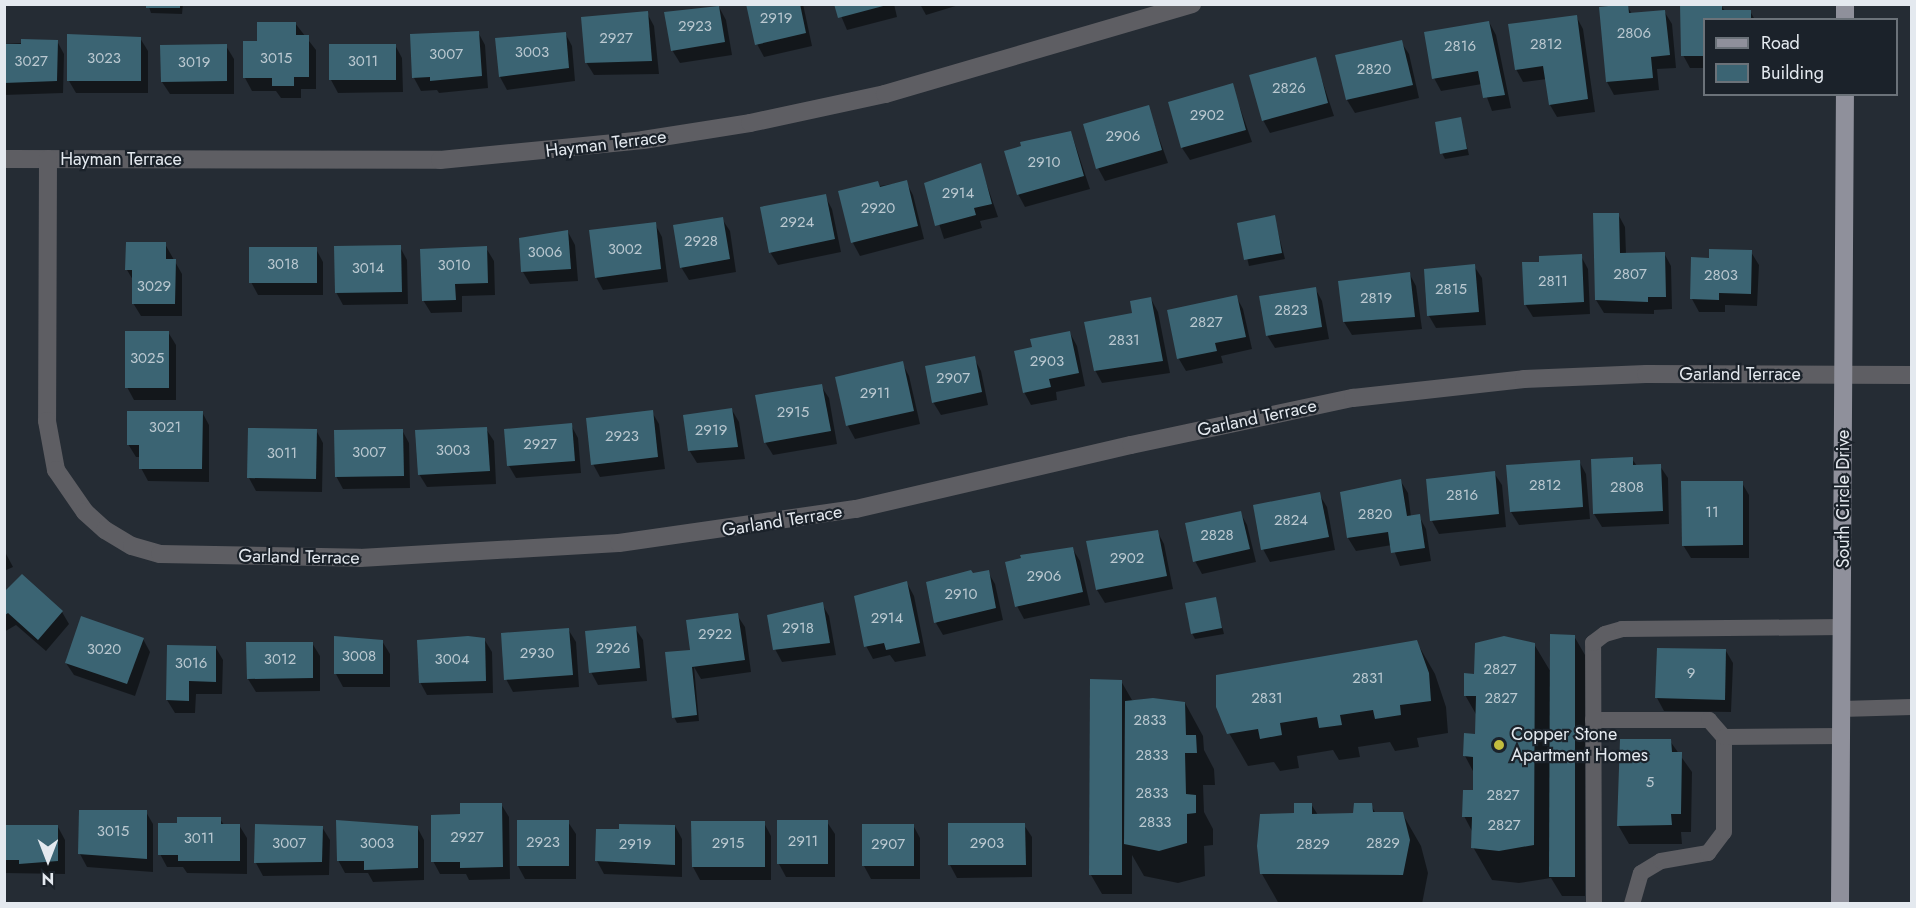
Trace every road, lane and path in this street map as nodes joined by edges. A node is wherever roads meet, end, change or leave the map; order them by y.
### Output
1 (1192, 4) edge
2 (1845, 96) edge
3 (4, 159) edge
4 (48, 159) junction
5 (1843, 374) junction
6 (1911, 375) edge
7 (1842, 627) junction
8 (1911, 707) edge
9 (1841, 709) junction
10 (1593, 720) junction
11 (1841, 736) junction
12 (1724, 737) junction
13 (1594, 903) edge
14 (1632, 903) edge
15 (1840, 903) edge

1 - 4 street, Hayman Terrace
2 - 5 main road, South Circle Drive
3 - 4 street, Hayman Terrace
4 - 5 street, Garland Terrace
5 - 6 street, Garland Terrace
5 - 7 main road, South Circle Drive
7 - 9 main road, South Circle Drive
7 - 10 lane
8 - 9 lane
9 - 11 main road, South Circle Drive
10 - 12 lane
10 - 13 lane
11 - 12 lane
11 - 15 main road, South Circle Drive
12 - 14 lane

